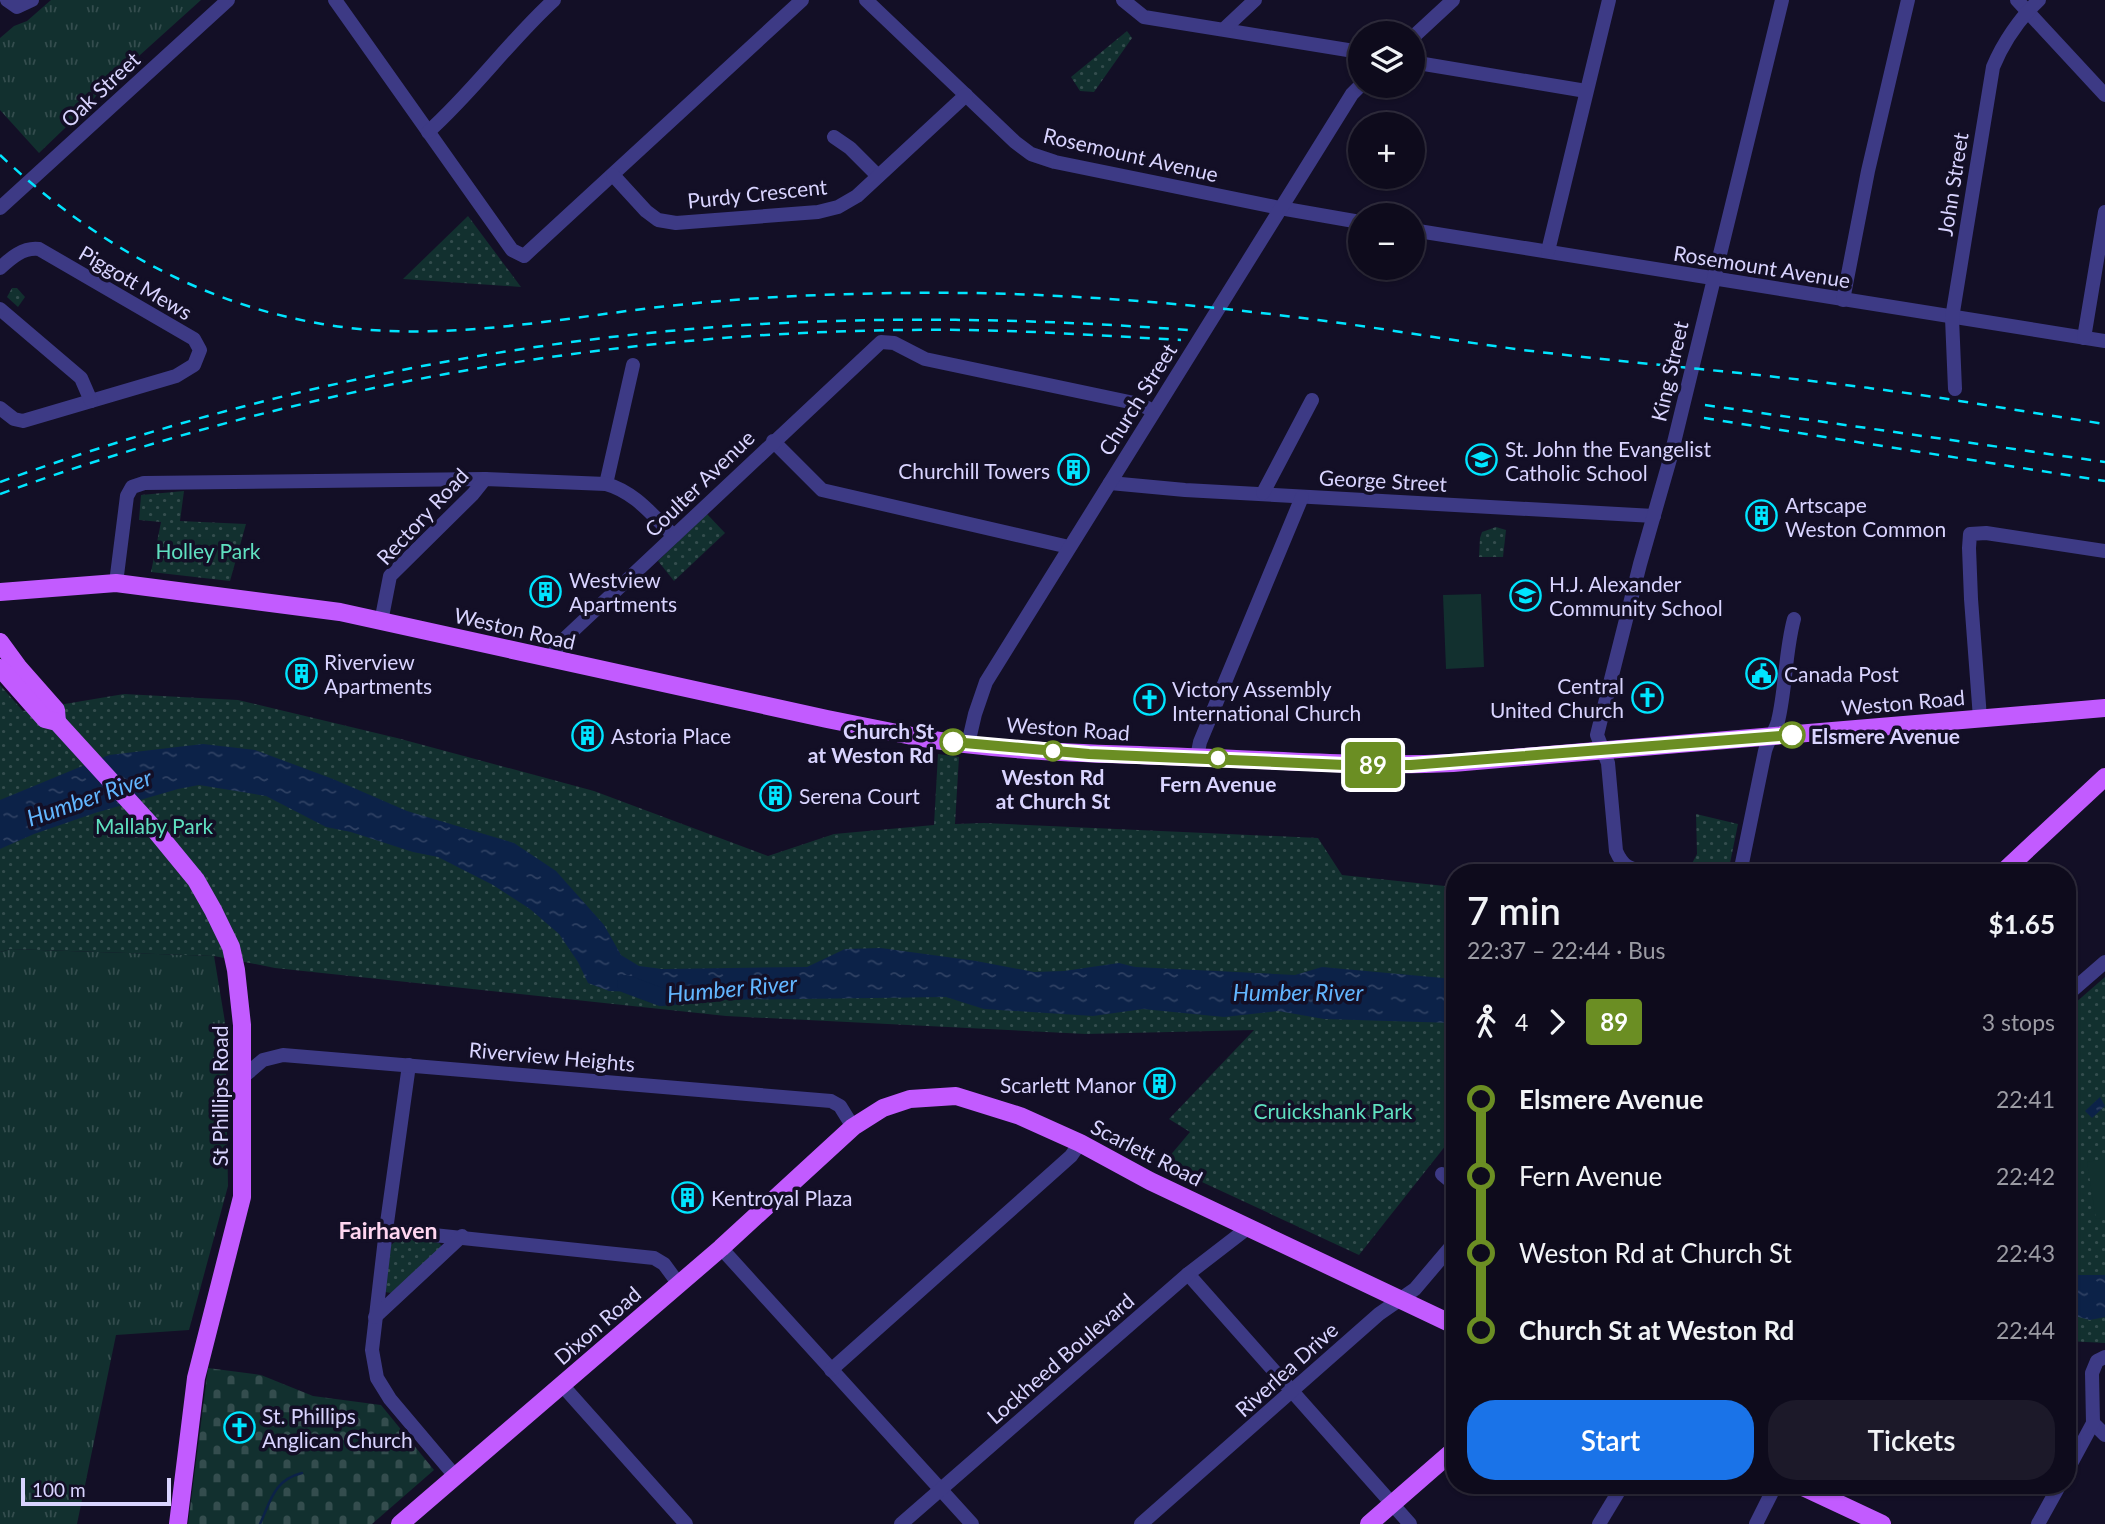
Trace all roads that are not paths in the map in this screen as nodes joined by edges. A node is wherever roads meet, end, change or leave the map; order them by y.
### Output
1 (7, 0) edge
2 (32, 0) edge
3 (228, 0) edge
4 (335, 0) edge
5 (802, 0) edge
6 (866, 0) edge
7 (1123, 0) edge
8 (1255, 0) edge
9 (1453, 0) edge
10 (1609, 0) edge
11 (1782, 0) edge
12 (1908, 0) edge
13 (2017, 0) edge
14 (2039, 0) edge
15 (547, 2) edge
16 (2028, 11) junction
17 (1425, 26) edge
18 (1224, 29) junction
19 (1348, 50) edge
20 (1425, 64) edge
21 (1586, 91) junction
22 (966, 95) junction
23 (2105, 95) edge
24 (1349, 98) edge
25 (428, 132) junction
26 (834, 137) dead end
27 (613, 176) junction
28 (878, 176) junction
29 (0, 208) edge
30 (1280, 208) junction
31 (2105, 212) edge
32 (1348, 220) edge
33 (1425, 232) edge
34 (1548, 251) junction
35 (0, 268) edge
36 (1713, 279) junction
37 (1843, 300) junction
38 (0, 309) edge
39 (1952, 318) junction
40 (2084, 338) junction
41 (2105, 341) edge
42 (633, 365) dead end
43 (1955, 389) dead end
44 (1312, 400) dead end
45 (90, 401) junction
46 (0, 408) edge
47 (1154, 411) junction
48 (773, 441) junction
49 (485, 479) junction
50 (1110, 482) junction
51 (606, 484) junction
52 (1263, 493) junction
53 (1302, 497) junction
54 (1654, 516) junction
55 (674, 536) junction
56 (1069, 547) junction
57 (2105, 551) edge
58 (116, 583) junction
59 (0, 592) edge
60 (1794, 619) dead end
61 (381, 622) junction
62 (0, 642) edge
63 (550, 659) junction
64 (0, 668) edge
65 (2105, 708) edge
66 (1980, 718) junction
67 (62, 728) junction
68 (1768, 737) junction
69 (968, 744) junction
70 (1603, 751) junction
71 (1196, 757) junction
72 (2105, 777) edge
73 (1622, 864) edge
74 (1743, 864) edge
75 (2012, 864) edge
76 (2105, 962) edge
77 (2076, 987) edge
78 (409, 1065) junction
79 (243, 1077) junction
80 (853, 1127) junction
81 (1080, 1143) junction
82 (820, 1157) joint
83 (1442, 1174) dead end
84 (1446, 1177) edge
85 (1249, 1227) junction
86 (386, 1230) junction
87 (462, 1236) junction
88 (721, 1248) junction
89 (1446, 1252) edge
90 (1188, 1274) junction
91 (678, 1283) junction
92 (1400, 1299) junction
93 (375, 1317) junction
94 (1446, 1321) edge
95 (2105, 1357) edge
96 (831, 1370) junction
97 (562, 1385) junction
98 (1292, 1393) junction
99 (2093, 1423) junction
100 (2105, 1435) edge
101 (2076, 1454) edge
102 (1446, 1457) edge
103 (455, 1476) junction
104 (941, 1490) junction
105 (1617, 1494) edge
106 (1771, 1494) edge
107 (1818, 1494) edge
108 (2055, 1494) edge
109 (1392, 1504) junction
110 (177, 1524) edge
111 (401, 1524) edge
112 (686, 1524) edge
113 (901, 1524) edge
114 (972, 1524) edge
115 (1141, 1524) edge
116 (1370, 1524) edge
117 (1410, 1524) edge
118 (1599, 1524) edge
119 (1756, 1524) edge
120 (1882, 1524) edge
121 (2038, 1524) edge

1 - 2 street
3 - 29 street, Oak Street
4 - 25 street
5 - 27 street
6 - 22 street, Rosemount Avenue
7 - 18 street
8 - 18 street
9 - 17 street
10 - 21 street
11 - 36 street, King Street
12 - 37 street
13 - 16 street
14 - 16 street, John Street
15 - 25 street
16 - 23 street
16 - 39 street, John Street
18 - 19 street
20 - 21 street
21 - 34 street
22 - 28 street, Purdy Crescent
22 - 30 street, Rosemount Avenue
24 - 30 street, Church Street
25 - 27 street
26 - 28 street
27 - 28 street, Purdy Crescent
30 - 32 street, Rosemount Avenue
30 - 47 street, Church Street
31 - 40 street
33 - 34 street, Rosemount Avenue
34 - 36 street, Rosemount Avenue
35 - 45 street, Piggott Mews
36 - 37 street, Rosemount Avenue
36 - 54 street, King Street
37 - 39 street, Rosemount Avenue
38 - 45 street
39 - 40 street, Rosemount Avenue
39 - 43 street, John Street
40 - 41 street, Rosemount Avenue
42 - 51 street
44 - 52 street
45 - 46 street, Piggott Mews
47 - 48 street, Coulter Avenue
47 - 50 street, Church Street
48 - 55 street, Coulter Avenue
48 - 56 street
49 - 51 street, Rectory Road
49 - 58 street
49 - 61 street, Rectory Road
50 - 52 street, George Street
50 - 56 street, Church Street
51 - 55 street, Rectory Road
52 - 53 street, George Street
53 - 54 street, George Street
53 - 71 street
54 - 70 street, King Street
55 - 63 street, Coulter Avenue
56 - 69 street, Church Street
57 - 66 street
58 - 59 main road, Weston Road
58 - 61 main road, Weston Road
60 - 68 street
61 - 63 main road, Weston Road
62 - 67 main road, St Phillips Road
63 - 69 main road, Weston Road
64 - 67 main road, St Phillips Road
65 - 66 main road, Weston Road
66 - 68 main road, Weston Road
67 - 79 main road, St Phillips Road
68 - 70 main road, Weston Road
68 - 74 street
69 - 71 main road, Weston Road
70 - 71 main road, Weston Road
70 - 73 street, King Street
72 - 75 main road
76 - 77 street
78 - 79 street, Riverview Heights
78 - 80 street, Riverview Heights
78 - 86 street
79 - 110 main road, St Phillips Road
80 - 81 main road, Scarlett Road
80 - 82 main road, Scarlett Road
81 - 85 main road, Scarlett Road
81 - 96 street
82 - 88 main road, Dixon Road
83 - 84 street
85 - 90 street, Lockheed Boulevard
85 - 92 main road, Scarlett Road
86 - 87 street
86 - 93 street
87 - 91 street
87 - 93 street
88 - 91 main road, Dixon Road
88 - 96 street
89 - 92 street, Riverlea Drive
90 - 98 street
90 - 104 street, Lockheed Boulevard
91 - 97 main road, Dixon Road
92 - 94 main road, Scarlett Road
92 - 98 street, Riverlea Drive
93 - 103 street
95 - 99 street
96 - 104 street
97 - 103 main road, Dixon Road
97 - 112 street
98 - 109 street
98 - 115 street, Riverlea Drive
99 - 100 street
99 - 101 street
102 - 109 main road
103 - 111 main road, Dixon Road
104 - 113 street, Lockheed Boulevard
104 - 114 street
105 - 118 street
106 - 119 street
107 - 120 main road
108 - 121 street
109 - 116 main road
109 - 117 street

